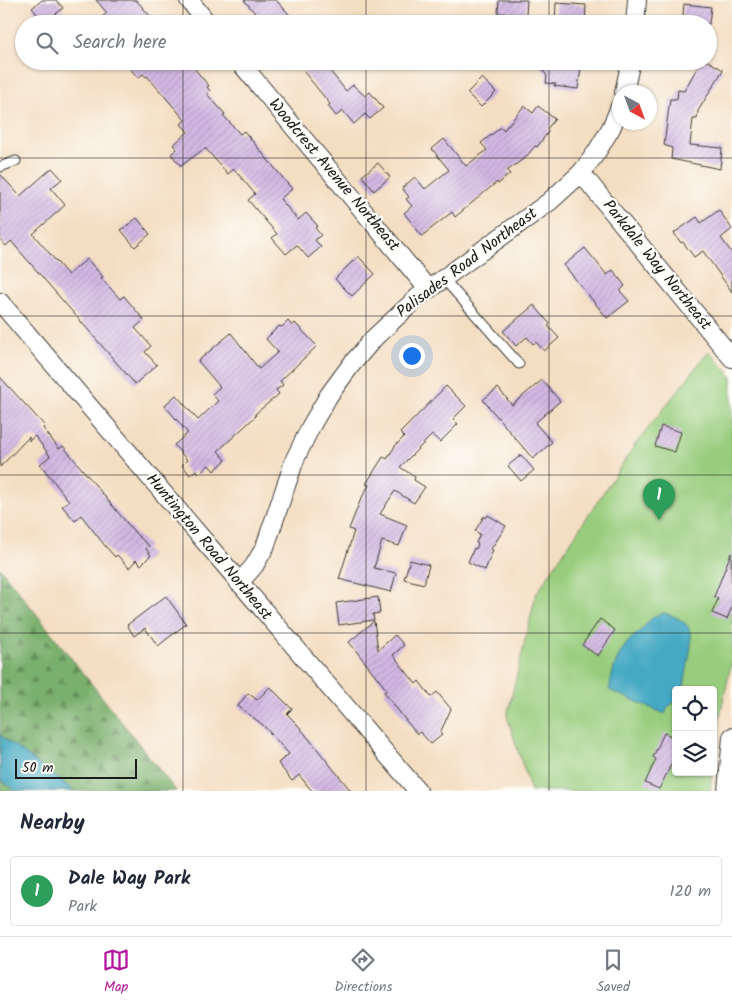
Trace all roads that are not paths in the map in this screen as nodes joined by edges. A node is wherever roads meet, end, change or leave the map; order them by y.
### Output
1 (189, 0) edge
2 (637, 0) edge
3 (201, 15) edge
4 (635, 15) edge
5 (247, 70) edge
6 (629, 70) edge
7 (626, 85) edge
8 (612, 126) edge
9 (16, 161) dead end
10 (0, 167) edge
11 (581, 172) junction
12 (443, 278) junction
13 (428, 289) junction
14 (0, 302) edge
15 (732, 358) edge
16 (519, 364) dead end
17 (239, 582) junction
18 (732, 737) edge
19 (418, 791) edge
20 (727, 791) edge

1 - 3 street
2 - 4 street
5 - 13 street, Woodcrest Avenue Northeast
6 - 7 street
8 - 11 street, Palisades Road Northeast
9 - 10 lane
11 - 12 street, Palisades Road Northeast
11 - 15 street, Parkdale Way Northeast
12 - 13 street, Palisades Road Northeast
12 - 16 lane
13 - 17 street, Palisades Road Northeast
14 - 17 street, Huntington Road Northeast
17 - 19 street, Huntington Road Northeast
18 - 20 street

